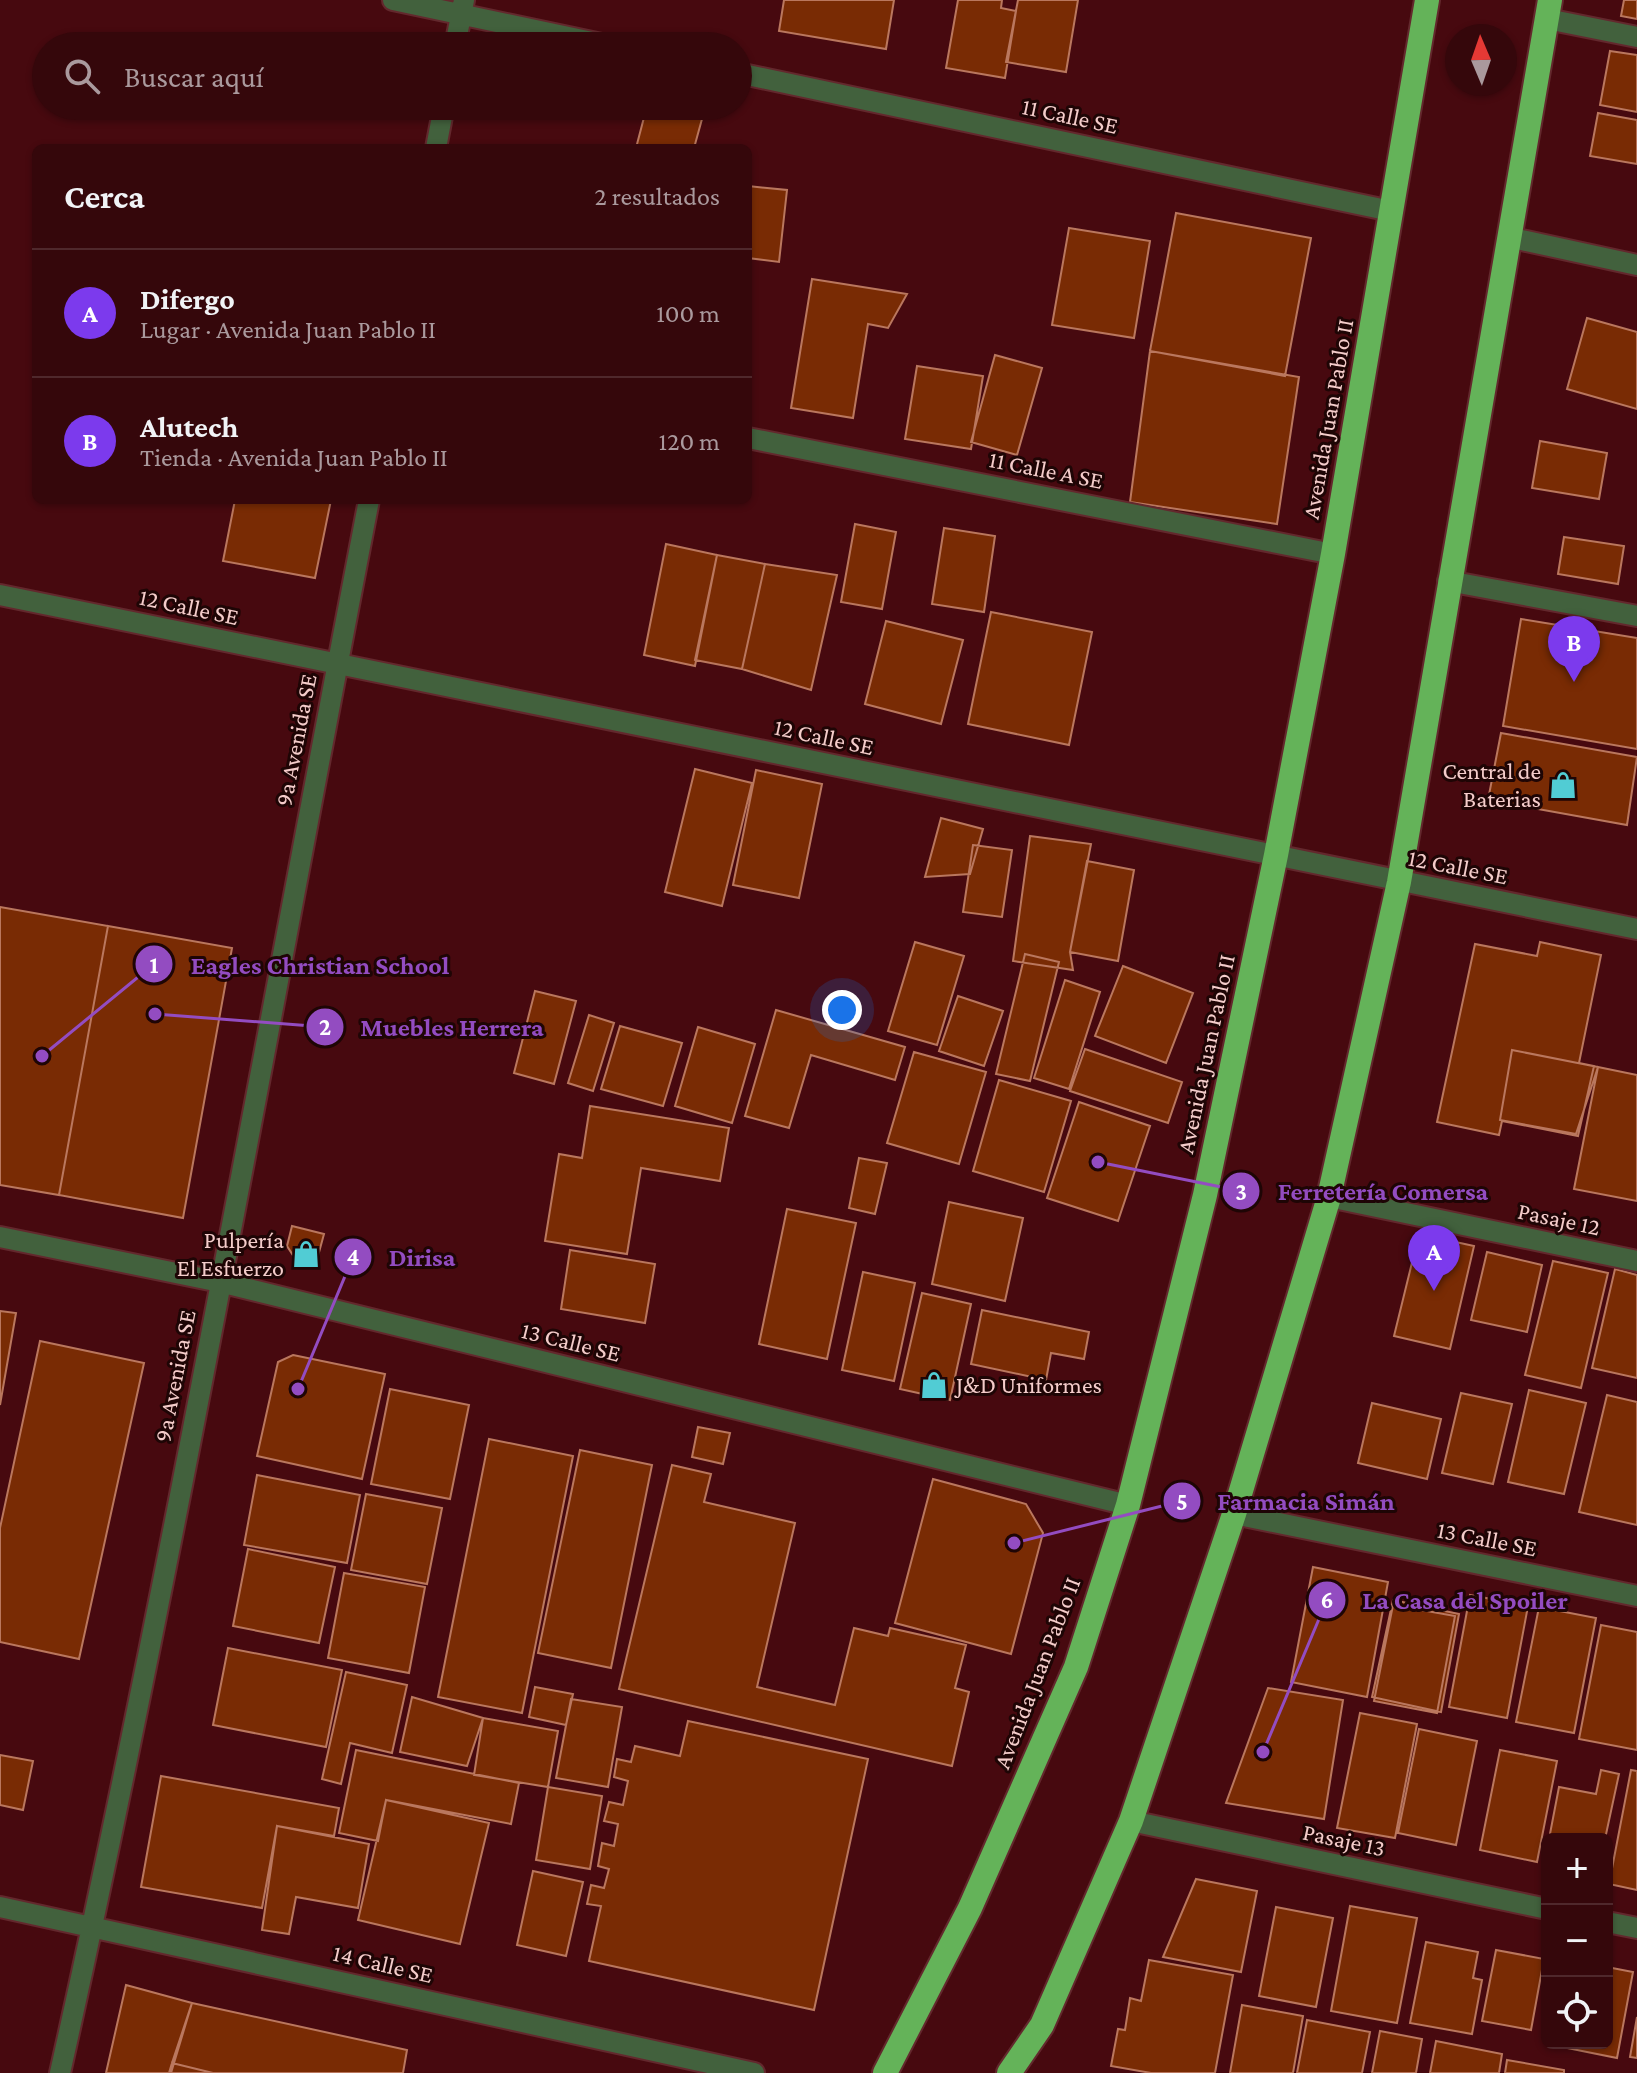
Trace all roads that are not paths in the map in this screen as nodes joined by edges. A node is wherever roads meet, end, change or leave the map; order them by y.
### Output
1 (393, 0) edge
2 (1427, 0) edge
3 (463, 7) edge
4 (1548, 9) edge
5 (458, 32) edge
6 (558, 32) edge
7 (1637, 37) edge
8 (752, 76) edge
9 (441, 120) edge
10 (437, 144) edge
11 (1391, 211) junction
12 (1508, 237) junction
13 (1637, 265) edge
14 (752, 439) edge
15 (368, 504) edge
16 (1333, 554) junction
17 (1448, 581) junction
18 (0, 595) edge
19 (1637, 616) edge
20 (337, 664) junction
21 (1276, 855) junction
22 (1399, 882) junction
23 (1637, 929) edge
24 (1329, 1197) junction
25 (0, 1237) edge
26 (1637, 1261) edge
27 (220, 1282) junction
28 (1128, 1505) junction
29 (1234, 1514) junction
30 (1637, 1596) edge
31 (1131, 1821) junction
32 (0, 1907) edge
33 (1541, 1908) edge
34 (1613, 1923) edge
35 (93, 1926) junction
36 (1637, 1928) edge
37 (60, 2073) edge
38 (754, 2073) edge
39 (885, 2073) edge
40 (1009, 2073) edge

1 - 3 street
2 - 11 highway, Avenida Juan Pablo II
3 - 5 street
3 - 6 street
4 - 7 street
4 - 12 highway
8 - 11 street, 11 Calle SE
9 - 10 street
11 - 16 highway, Avenida Juan Pablo II
12 - 13 street
12 - 17 highway
14 - 16 street, 11 Calle A SE
15 - 20 street, 9a Avenida SE
16 - 21 highway, Avenida Juan Pablo II
17 - 19 street
17 - 22 highway
18 - 20 street, 12 Calle SE
20 - 21 street, 12 Calle SE
20 - 27 street, 9a Avenida SE
21 - 22 street, 12 Calle SE
21 - 28 highway, Avenida Juan Pablo II
22 - 23 street, 12 Calle SE
22 - 24 highway
24 - 26 street, Pasaje 12
24 - 29 highway
25 - 27 street, 13 Calle SE
27 - 28 street, 13 Calle SE
27 - 35 street, 9a Avenida SE
28 - 39 highway, Avenida Juan Pablo II
29 - 30 street, 13 Calle SE
29 - 31 highway
31 - 33 street, Pasaje 13
31 - 40 highway
32 - 35 street, 14 Calle SE
34 - 36 street
35 - 37 street, 9a Avenida SE
35 - 38 street, 14 Calle SE

